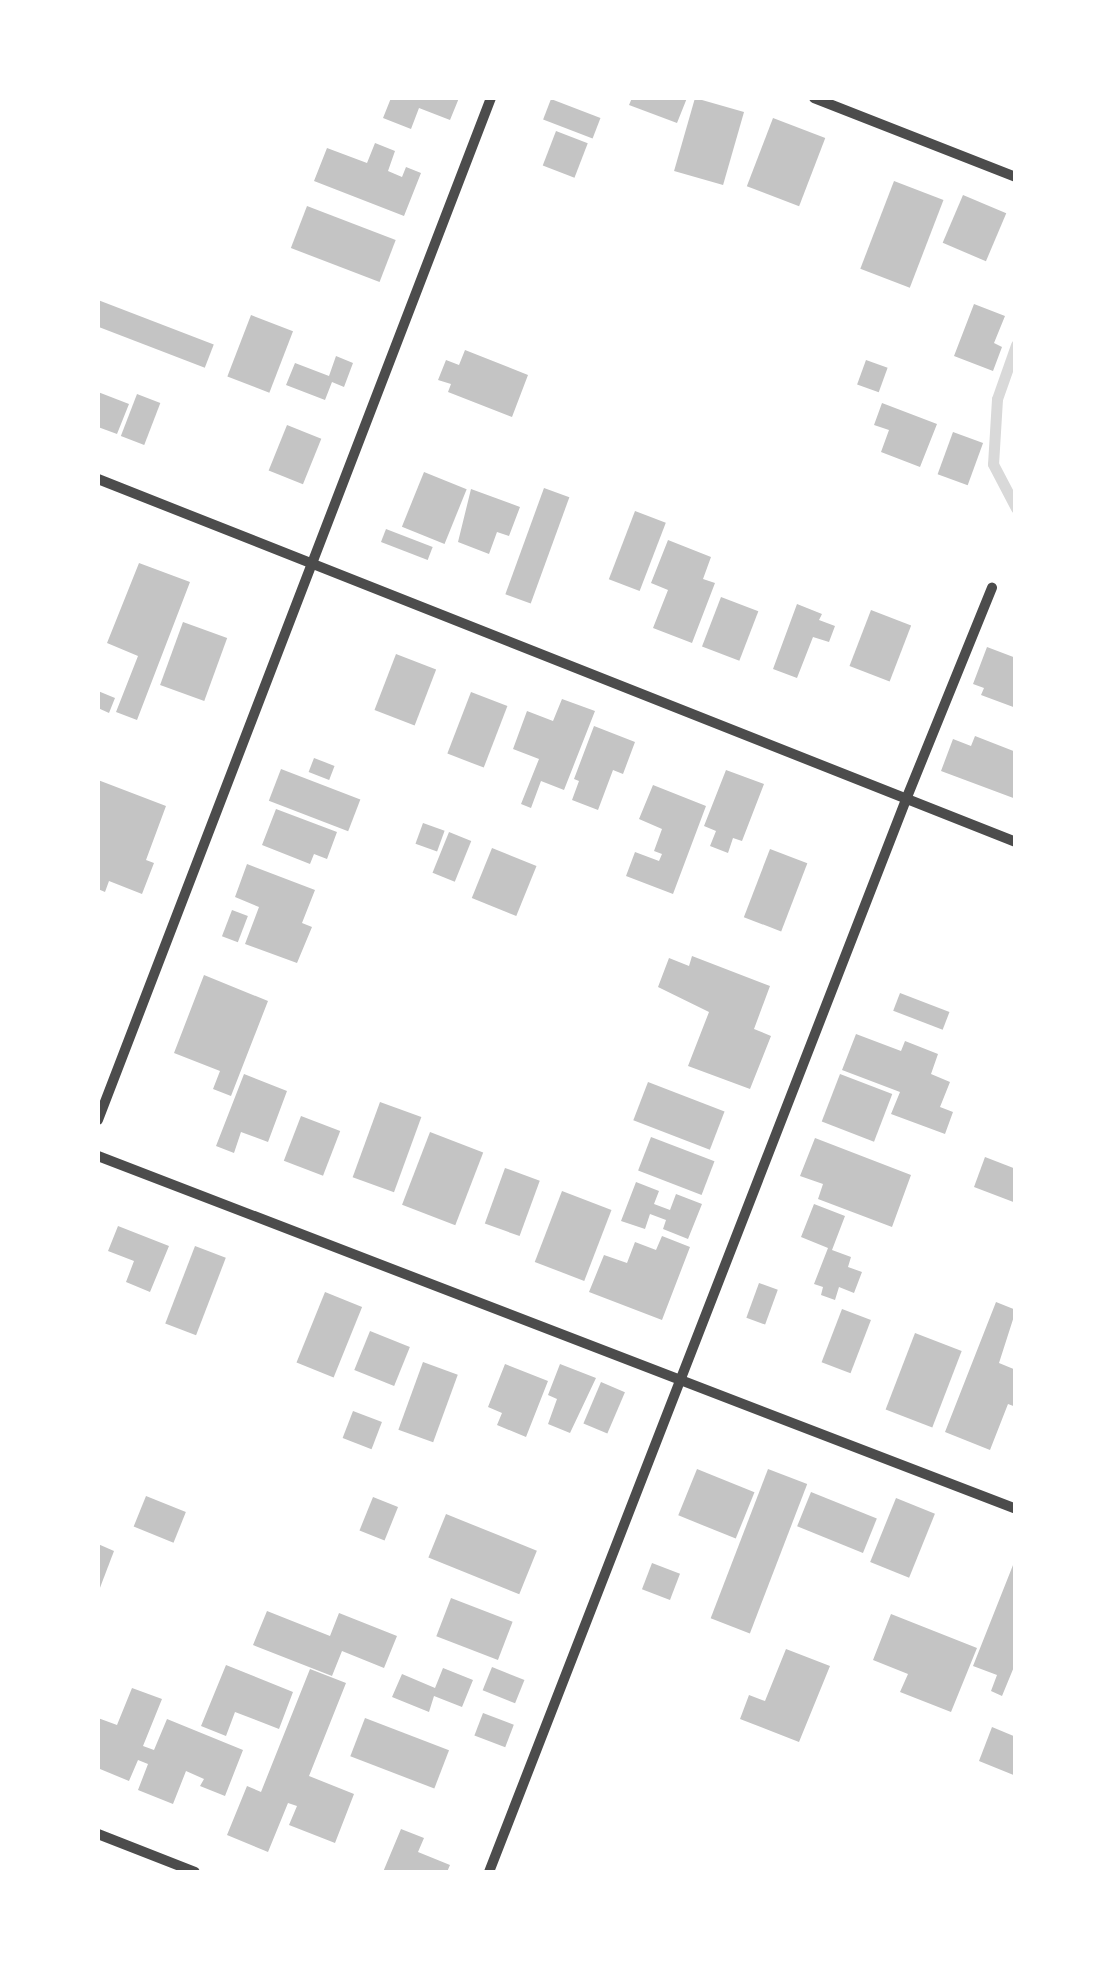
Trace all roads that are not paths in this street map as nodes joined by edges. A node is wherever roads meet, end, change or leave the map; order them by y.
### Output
1 (491, 98) edge
2 (814, 98) edge
3 (1016, 178) edge
4 (98, 479) edge
5 (312, 563) junction
6 (992, 588) dead end
7 (907, 797) junction
8 (1016, 842) edge
9 (98, 1120) edge
10 (98, 1156) edge
11 (678, 1382) junction
12 (1016, 1508) edge
13 (98, 1834) edge
14 (195, 1872) edge
15 (489, 1872) edge

1 - 5 street
2 - 3 street
4 - 5 street
5 - 7 street
5 - 9 street
6 - 7 street
7 - 8 street
7 - 11 street
10 - 11 street
11 - 12 street
11 - 15 street
13 - 14 street

